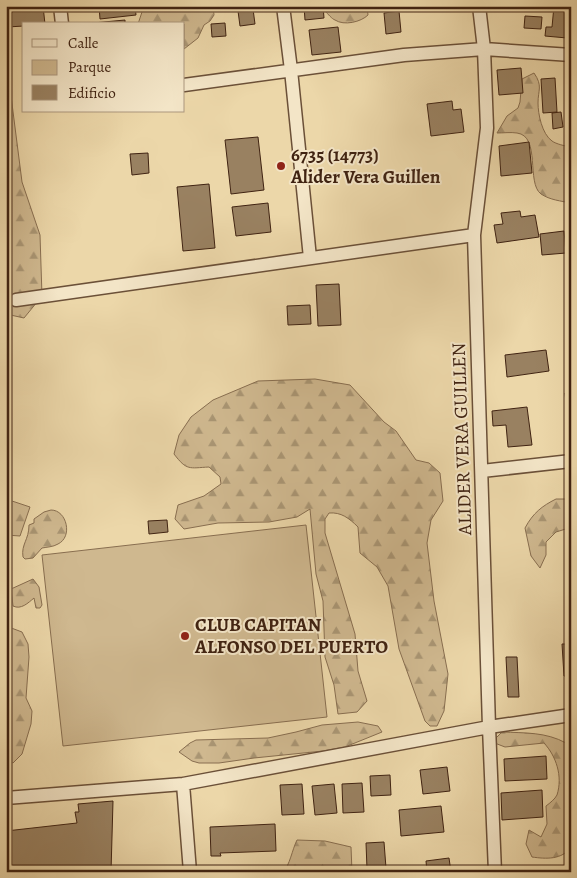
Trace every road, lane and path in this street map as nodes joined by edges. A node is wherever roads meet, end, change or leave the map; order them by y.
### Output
1 (60, 6) edge
2 (283, 6) edge
3 (479, 6) edge
4 (62, 22) edge
5 (484, 49) junction
6 (571, 55) edge
7 (291, 70) junction
8 (185, 84) edge
9 (474, 235) junction
10 (310, 258) junction
11 (16, 300) dead end
12 (571, 461) edge
13 (482, 471) junction
14 (571, 715) edge
15 (489, 727) junction
16 (183, 784) junction
17 (6, 798) edge
18 (190, 872) edge
19 (495, 872) edge

1 - 4 street
2 - 7 street
3 - 5 street, ALIDER VERA GUILLEN
5 - 6 street
5 - 7 street
5 - 9 street, ALIDER VERA GUILLEN
7 - 8 street
7 - 10 street
9 - 10 street
9 - 13 street, ALIDER VERA GUILLEN
10 - 11 street
12 - 13 street
13 - 15 street, ALIDER VERA GUILLEN
14 - 15 street
15 - 16 street
15 - 19 street, ALIDER VERA GUILLEN
16 - 17 street
16 - 18 street

